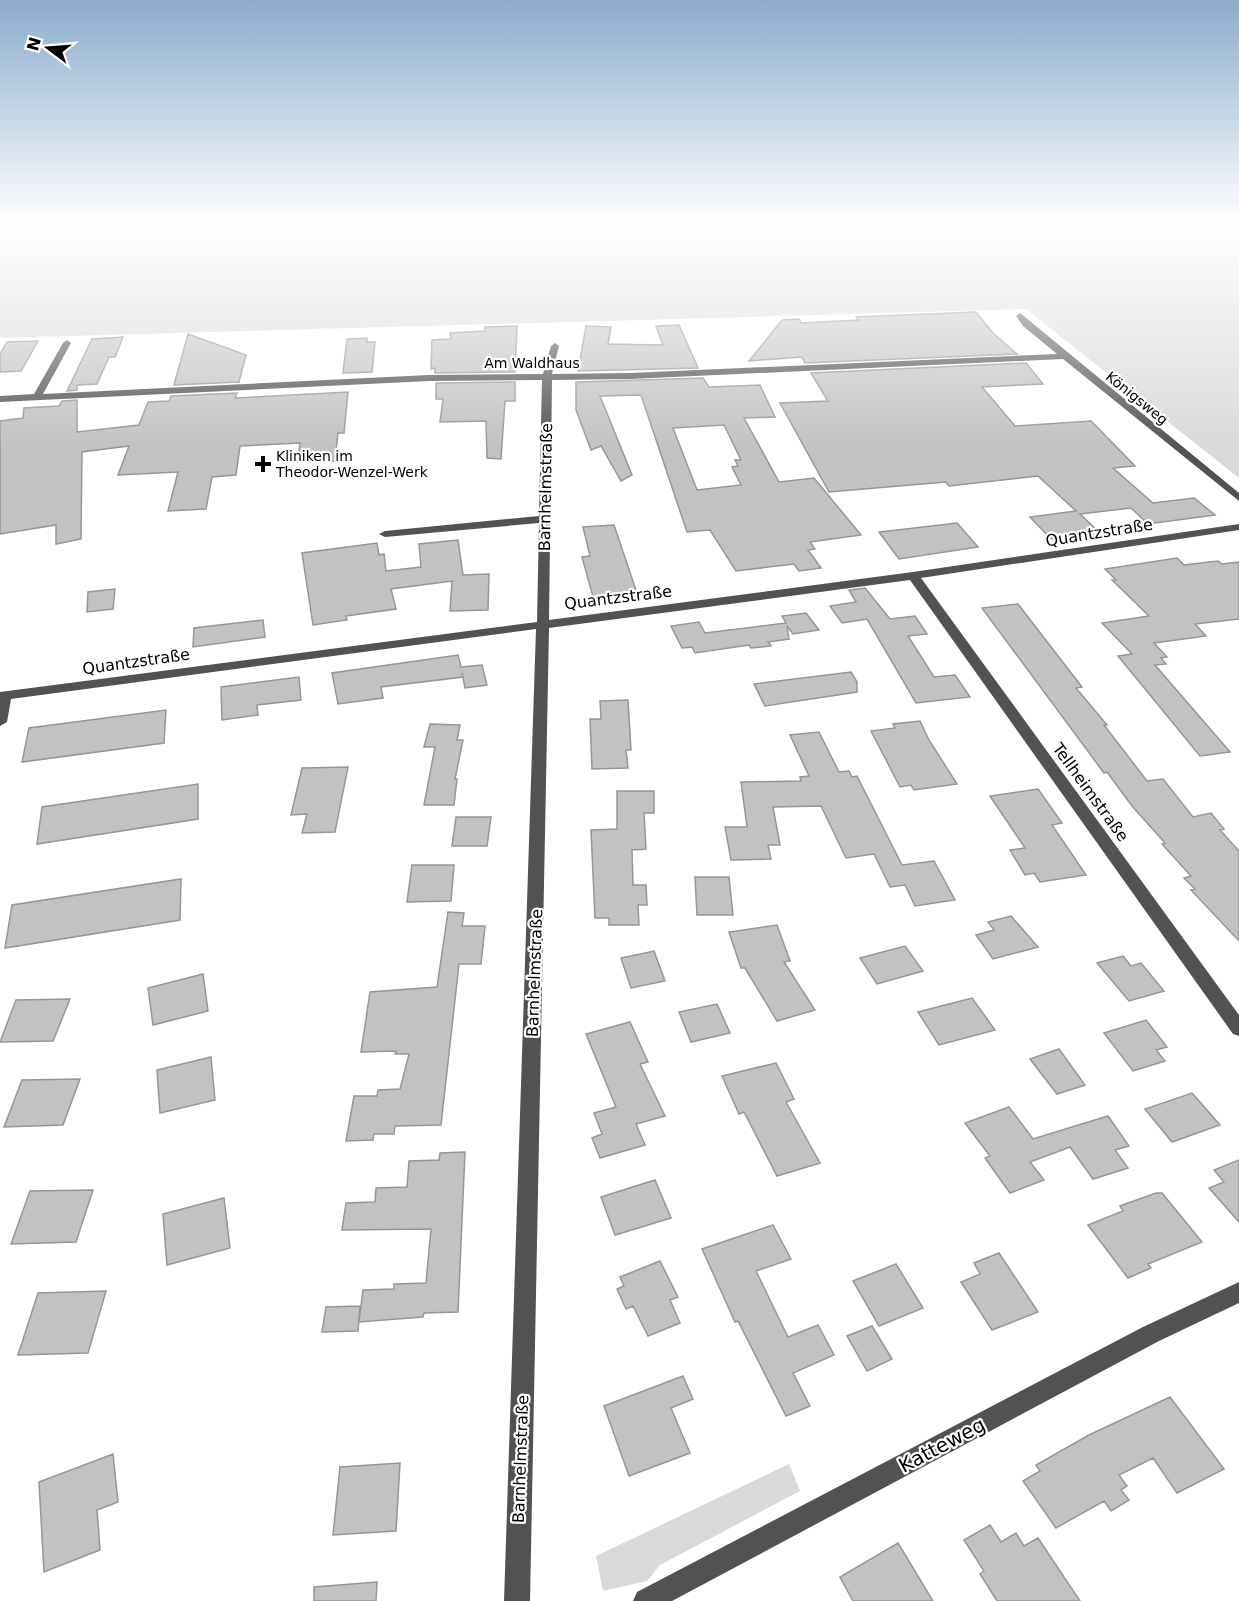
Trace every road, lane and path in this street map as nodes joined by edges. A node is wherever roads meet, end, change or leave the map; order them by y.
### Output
1 (1020, 316) dead end
2 (67, 343) dead end
3 (555, 346) dead end
4 (1064, 356) junction
5 (547, 376) junction
6 (377, 381) junction
7 (383, 392) dead end
8 (37, 397) junction
9 (0, 399) edge
10 (1239, 498) edge
11 (545, 519) junction
12 (1239, 527) edge
13 (386, 534) dead end
14 (912, 576) junction
15 (543, 623) junction
16 (3, 695) edge
17 (0, 722) edge
18 (1239, 1029) edge
19 (1239, 1292) edge
20 (517, 1601) edge
21 (646, 1601) edge

1 - 4 street, Königsweg
2 - 8 street
3 - 5 street, Barnhelmstraße
4 - 5 street, Am Waldhaus
4 - 10 street, Königsweg
5 - 6 street, Am Waldhaus
5 - 11 street, Barnhelmstraße
6 - 7 street
6 - 8 street, Am Waldhaus
8 - 9 street, Am Waldhaus
11 - 13 street
11 - 15 street, Barnhelmstraße
12 - 14 street, Quantzstraße
14 - 15 street, Quantzstraße
14 - 18 street, Tellheimstraße
15 - 16 street, Quantzstraße
15 - 20 street, Barnhelmstraße
16 - 17 street
19 - 21 street, Katteweg

